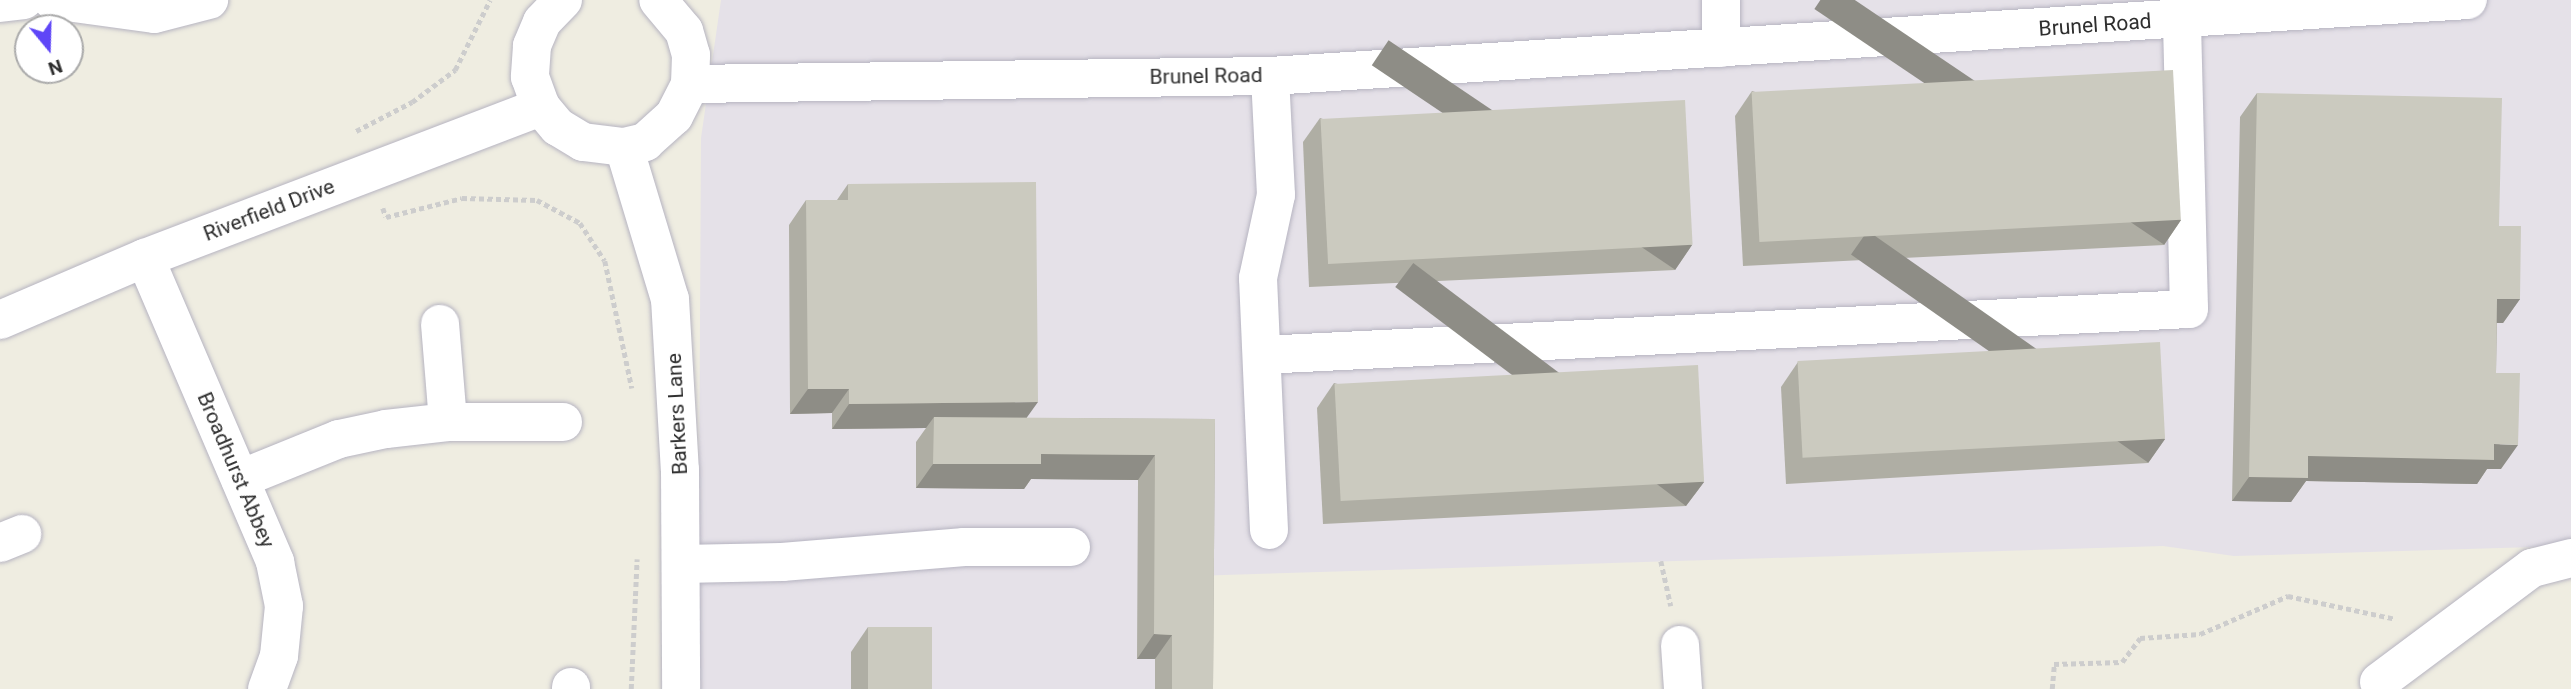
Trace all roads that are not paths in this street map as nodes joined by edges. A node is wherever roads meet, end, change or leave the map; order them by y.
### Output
1 (24, 0) edge
2 (52, 0) edge
3 (209, 0) edge
4 (657, 0) edge
5 (1721, 0) edge
6 (2468, 0) edge
7 (0, 3) edge
8 (549, 7) edge
9 (2182, 19) junction
10 (1721, 48) junction
11 (1270, 76) junction
12 (691, 84) junction
13 (541, 107) junction
14 (624, 147) junction
15 (145, 258) junction
16 (0, 320) edge
17 (440, 324) dead end
18 (1262, 355) junction
19 (448, 422) junction
20 (563, 422) dead end
21 (240, 479) junction
22 (1269, 530) dead end
23 (1070, 547) dead end
24 (2571, 558) edge
25 (681, 564) junction
26 (1680, 645) dead end
27 (2379, 682) dead end
28 (267, 689) edge
29 (681, 689) edge
30 (1683, 689) edge

1 - 7 street
2 - 3 street
4 - 12 street
5 - 10 street
6 - 9 street, Brunel Road
8 - 13 street
9 - 10 street, Brunel Road
9 - 18 street
10 - 11 street, Brunel Road
11 - 12 street, Brunel Road
11 - 18 street
12 - 14 street
13 - 14 street
13 - 15 street, Riverfield Drive
14 - 25 street, Barkers Lane
15 - 16 street, Riverfield Drive
15 - 21 street, Broadhurst Abbey
17 - 19 street
18 - 22 street
19 - 20 street
19 - 21 street
21 - 28 street, Broadhurst Abbey
23 - 25 street
24 - 27 street
25 - 29 street, Barkers Lane
26 - 30 street

